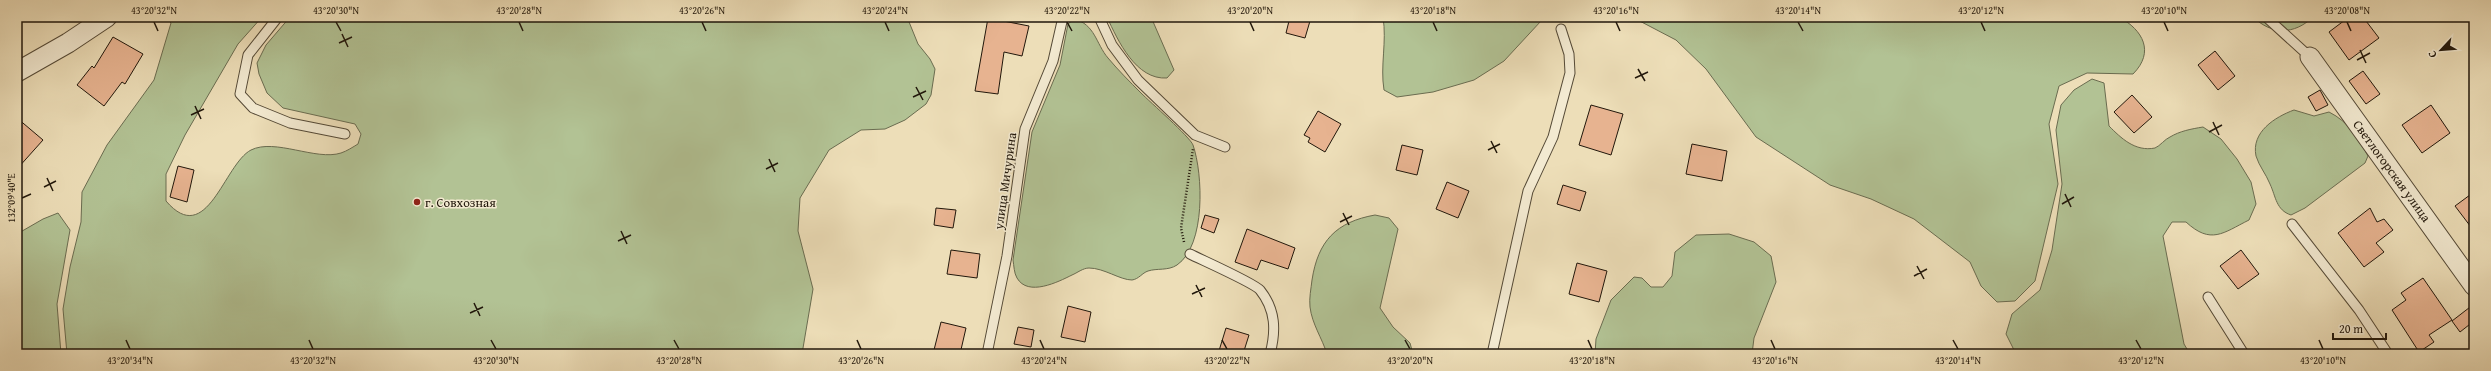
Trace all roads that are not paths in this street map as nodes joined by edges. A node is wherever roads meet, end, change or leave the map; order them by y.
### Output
1 (107, 17) edge
2 (278, 17) edge
3 (1063, 17) edge
4 (1099, 17) edge
5 (2266, 17) edge
6 (1561, 29) dead end
7 (2310, 57) joint
8 (17, 72) edge
9 (345, 134) dead end
10 (1225, 147) dead end
11 (2292, 224) dead end
12 (1190, 254) road end
13 (2474, 286) edge
14 (2208, 297) dead end
15 (987, 354) edge
16 (1270, 354) edge
17 (1492, 354) edge
18 (2244, 354) edge
19 (2388, 354) edge

1 - 8 street
2 - 9 lane
3 - 15 lane, улица Мичурина
4 - 10 lane
5 - 7 lane
6 - 17 lane
7 - 13 street, Светлогорская улица
11 - 19 lane
12 - 16 lane
14 - 18 lane

